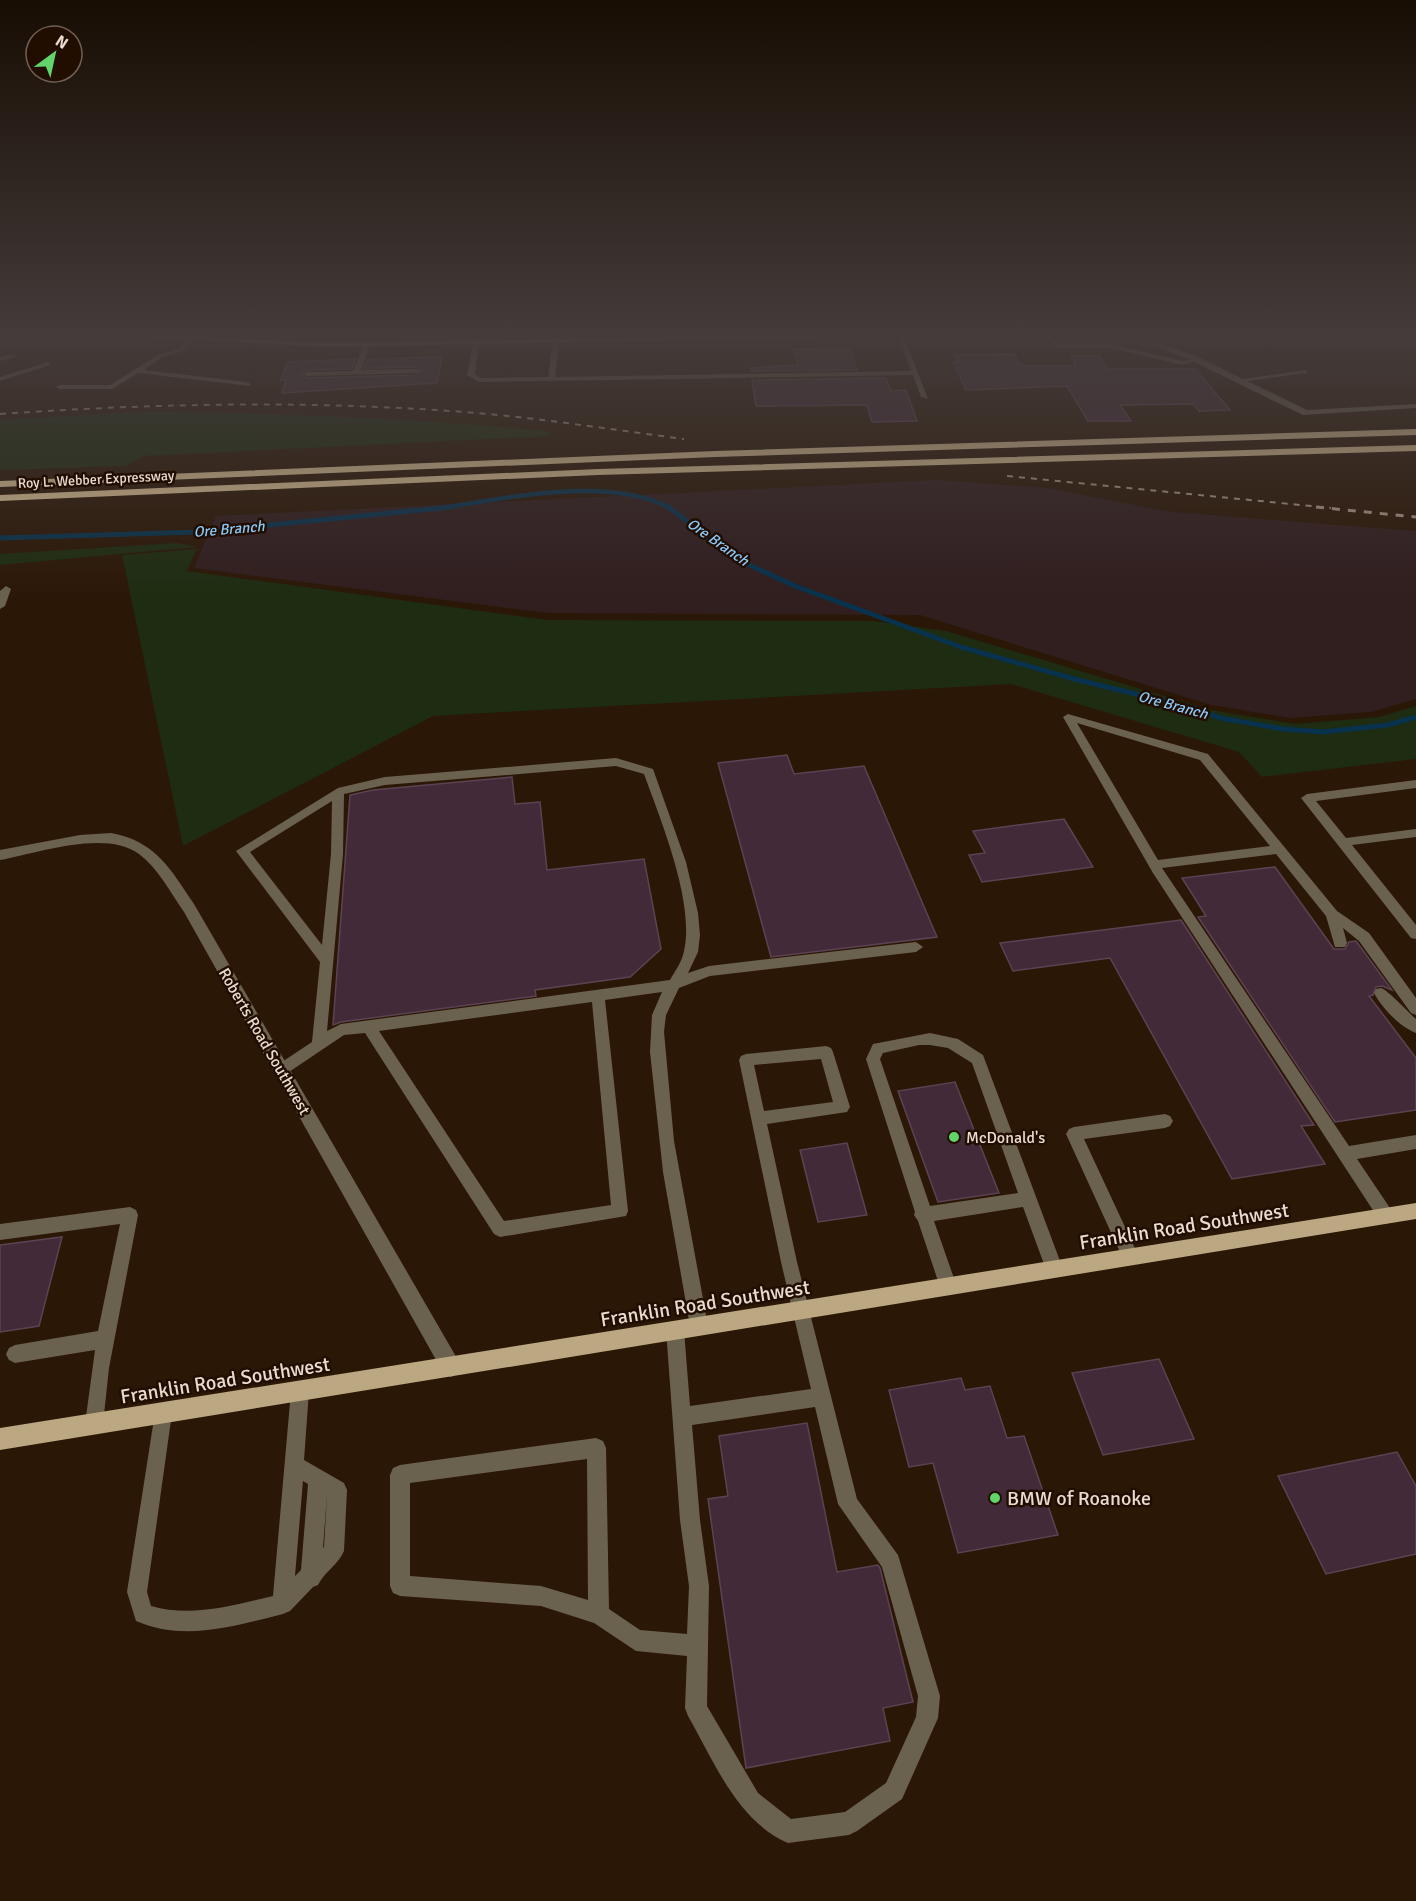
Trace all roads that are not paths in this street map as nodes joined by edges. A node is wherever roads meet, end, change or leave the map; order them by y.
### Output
1 (1416, 424) edge
2 (1416, 432) edge
3 (1211, 437) junction
4 (1416, 448) edge
5 (0, 484) edge
6 (0, 498) edge
7 (6, 589) dead end
8 (0, 606) edge
9 (1416, 784) edge
10 (338, 792) junction
11 (1416, 833) edge
12 (1346, 842) junction
13 (1278, 849) junction
14 (0, 855) edge
15 (1155, 865) junction
16 (1332, 914) junction
17 (1416, 934) edge
18 (1340, 944) dead end
19 (916, 947) dead end
20 (327, 960) junction
21 (673, 985) junction
22 (1381, 993) dead end
23 (598, 995) junction
24 (1416, 1009) edge
25 (369, 1027) junction
26 (1416, 1027) edge
27 (319, 1045) junction
28 (281, 1070) junction
29 (760, 1118) junction
30 (1165, 1121) dead end
31 (1416, 1142) edge
32 (1345, 1154) junction
33 (1027, 1199) junction
34 (1416, 1211) edge
35 (922, 1215) junction
36 (1386, 1216) junction
37 (0, 1232) edge
38 (1131, 1257) junction
39 (1054, 1269) junction
40 (948, 1287) junction
41 (802, 1310) junction
42 (699, 1326) junction
43 (675, 1330) junction
44 (106, 1339) junction
45 (15, 1354) dead end
46 (451, 1366) junction
47 (300, 1391) junction
48 (823, 1397) junction
49 (164, 1413) junction
50 (682, 1417) junction
51 (94, 1424) junction
52 (0, 1439) edge
53 (296, 1466) junction
54 (283, 1604) junction
55 (599, 1614) junction
56 (697, 1646) junction

1 - 3 highway
2 - 3 highway, Roy L. Webber Expressway
3 - 5 highway, Roy L. Webber Expressway
4 - 6 highway, Roy L. Webber Expressway
7 - 8 street
9 - 12 lane
10 - 20 lane
10 - 20 lane
10 - 21 lane
11 - 12 lane
12 - 17 lane
13 - 15 lane
13 - 15 lane
13 - 16 lane
14 - 28 street, Roberts Road Southwest
15 - 32 lane
16 - 18 lane
16 - 24 lane
19 - 21 lane
20 - 27 lane
21 - 23 lane
21 - 42 lane
22 - 26 lane
23 - 25 lane
23 - 25 lane
25 - 27 lane
27 - 28 lane
28 - 46 street, Roberts Road Southwest
29 - 29 lane
29 - 41 lane
30 - 38 lane
31 - 32 lane
32 - 36 lane
33 - 35 lane
33 - 35 lane
33 - 39 lane
34 - 36 main road, Franklin Road Southwest
35 - 40 lane
36 - 38 main road, Franklin Road Southwest
37 - 44 lane
38 - 39 main road, Franklin Road Southwest
39 - 40 main road, Franklin Road Southwest
40 - 41 main road, Franklin Road Southwest
41 - 42 main road, Franklin Road Southwest
41 - 48 lane
42 - 43 main road, Franklin Road Southwest
43 - 46 main road, Franklin Road Southwest
43 - 50 lane
44 - 45 lane
44 - 51 lane
46 - 47 main road, Franklin Road Southwest
47 - 49 main road, Franklin Road Southwest
47 - 53 lane
48 - 50 lane
48 - 56 lane
49 - 51 main road, Franklin Road Southwest
49 - 54 lane
50 - 56 lane
51 - 52 main road, Franklin Road Southwest
53 - 54 lane
53 - 54 lane
55 - 55 lane
55 - 56 lane

